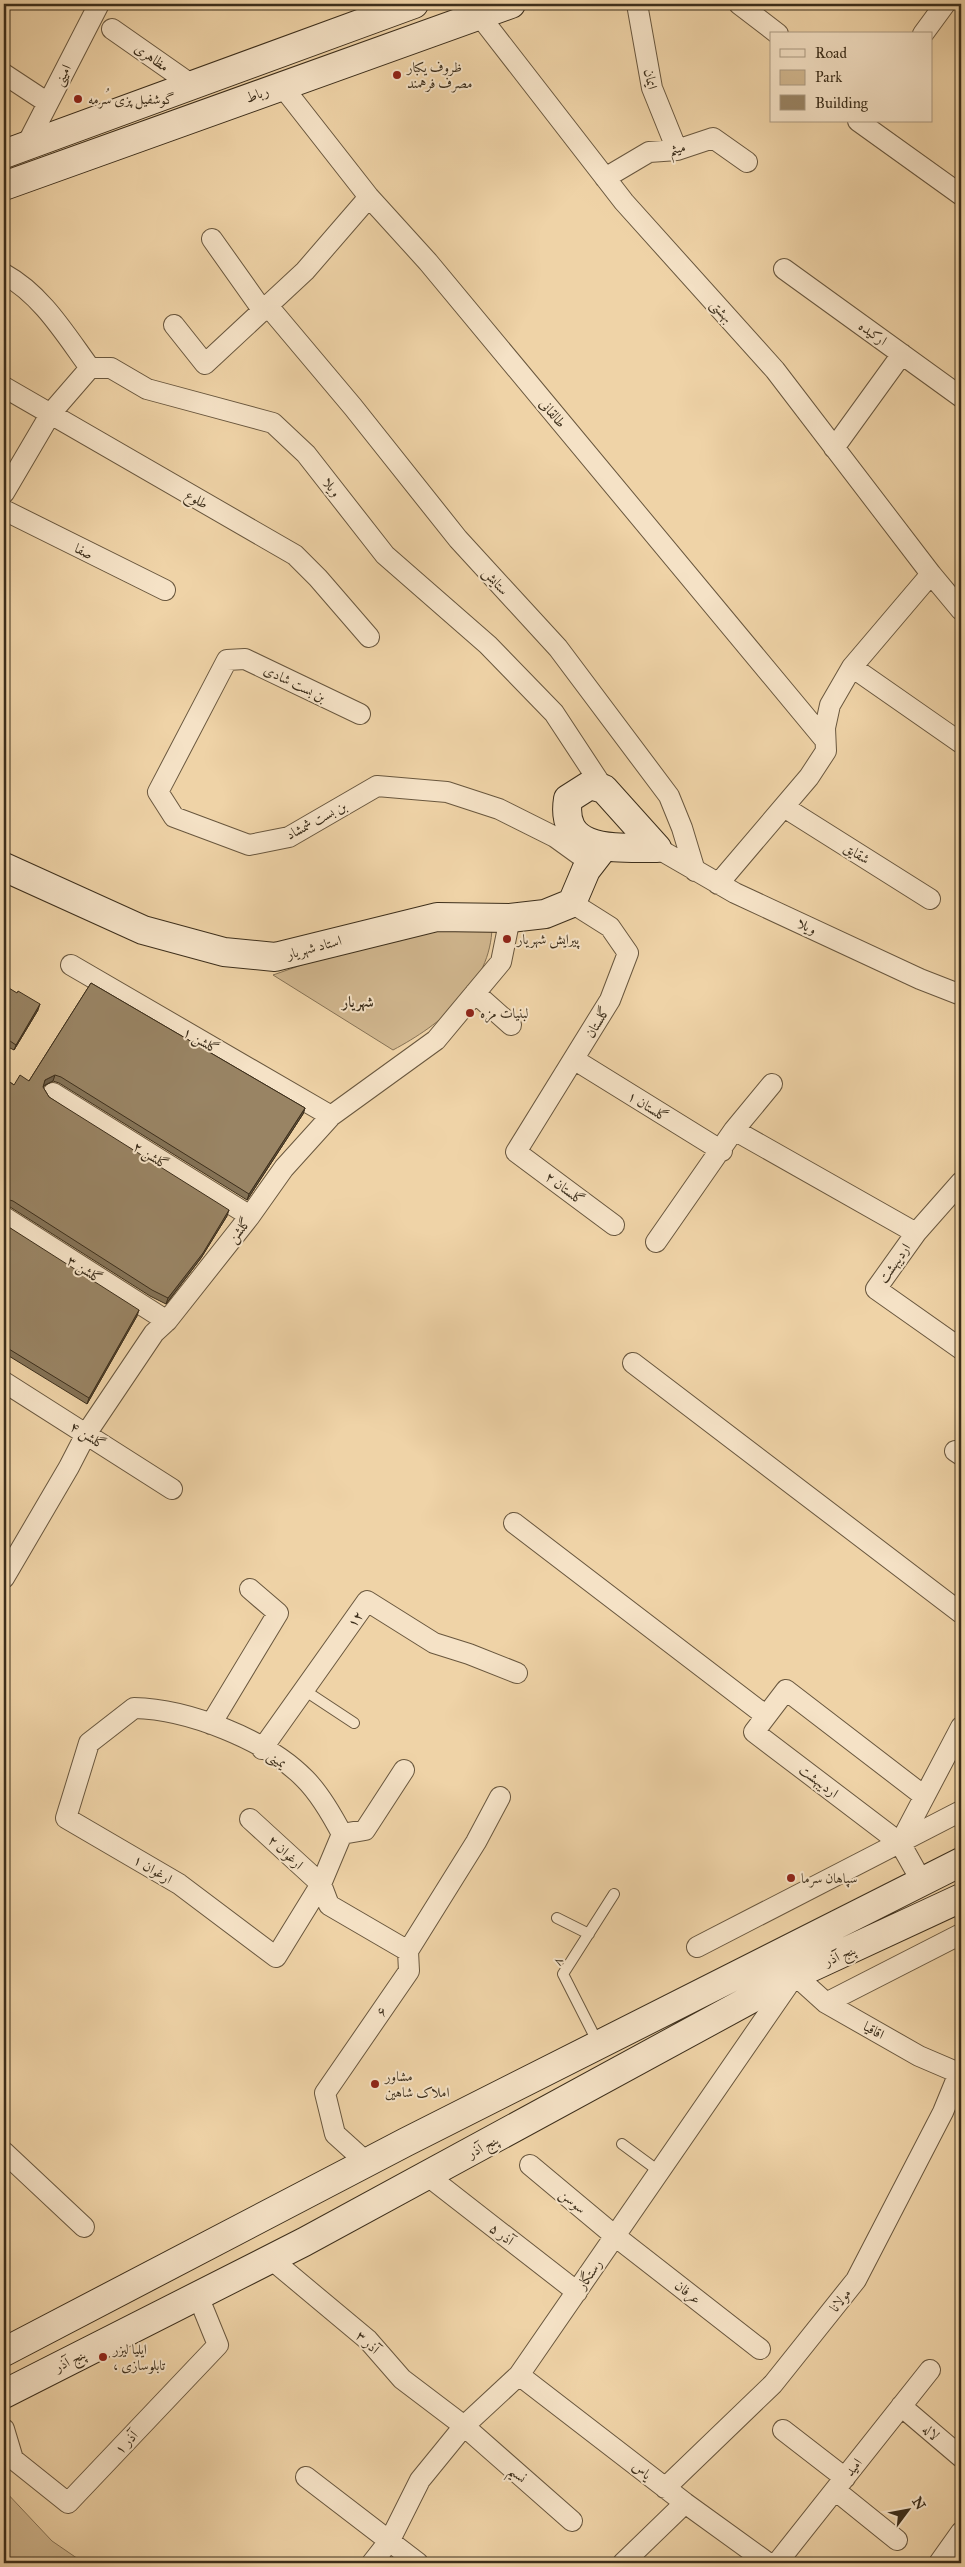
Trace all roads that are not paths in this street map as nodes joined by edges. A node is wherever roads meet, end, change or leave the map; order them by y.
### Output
1 (99, 4) edge
2 (414, 4) edge
3 (511, 4) edge
4 (637, 4) edge
5 (739, 4) edge
6 (944, 4) edge
7 (479, 15) junction
8 (112, 30) dead end
9 (775, 32) edge
10 (923, 32) edge
11 (4, 74) edge
12 (192, 86) junction
13 (282, 86) junction
14 (48, 103) junction
15 (858, 122) edge
16 (15, 150) edge
17 (677, 150) junction
18 (747, 162) dead end
19 (604, 178) junction
20 (4, 186) edge
21 (961, 195) edge
22 (369, 197) junction
23 (212, 239) dead end
24 (784, 269) dead end
25 (4, 274) edge
26 (266, 309) junction
27 (174, 325) dead end
28 (902, 354) junction
29 (90, 368) junction
30 (4, 387) edge
31 (961, 397) edge
32 (51, 413) junction
33 (834, 448) junction
34 (4, 493) edge
35 (4, 510) edge
36 (931, 574) junction
37 (165, 590) dead end
38 (961, 610) edge
39 (369, 637) dead end
40 (227, 660) joint
41 (852, 667) junction
42 (360, 714) dead end
43 (825, 740) junction
44 (961, 743) edge
45 (604, 789) junction
46 (784, 807) junction
47 (657, 848) junction
48 (597, 855) junction
49 (4, 867) edge
50 (695, 871) junction
51 (718, 884) junction
52 (930, 899) dead end
53 (572, 903) junction
54 (510, 918) junction
55 (71, 965) dead end
56 (475, 993) junction
57 (961, 995) edge
58 (511, 1025) dead end
59 (575, 1060) junction
60 (772, 1084) dead end
61 (53, 1093) dead end
62 (331, 1116) junction
63 (734, 1130) junction
64 (722, 1151) junction
65 (516, 1152) joint
66 (961, 1182) edge
67 (250, 1216) junction
68 (4, 1217) edge
69 (614, 1225) dead end
70 (916, 1233) junction
71 (656, 1242) dead end
72 (167, 1321) junction
73 (961, 1349) edge
74 (634, 1363) dead end
75 (4, 1382) edge
76 (86, 1434) junction
77 (172, 1489) dead end
78 (514, 1524) dead end
79 (4, 1578) edge
80 (250, 1589) dead end
81 (961, 1613) edge
82 (517, 1673) dead end
83 (304, 1690) junction
84 (134, 1708) joint
85 (765, 1715) junction
86 (354, 1723) dead end
87 (211, 1724) junction
88 (961, 1727) edge
89 (262, 1749) junction
90 (404, 1770) dead end
91 (924, 1796) junction
92 (500, 1797) dead end
93 (961, 1811) edge
94 (250, 1819) dead end
95 (342, 1834) junction
96 (900, 1843) junction
97 (960, 1865) edge
98 (321, 1884) junction
99 (910, 1888) junction
100 (614, 1894) dead end
101 (961, 1898) edge
102 (557, 1918) dead end
103 (913, 1922) junction
104 (589, 1934) junction
105 (961, 1934) edge
106 (697, 1948) dead end
107 (408, 1952) junction
108 (796, 1975) junction
109 (826, 2003) junction
110 (599, 2044) junction
111 (960, 2074) edge
112 (622, 2144) dead end
113 (4, 2152) edge
114 (366, 2162) junction
115 (530, 2165) dead end
116 (660, 2172) junction
117 (428, 2176) junction
118 (84, 2227) dead end
119 (615, 2236) junction
120 (271, 2259) junction
121 (576, 2292) junction
122 (198, 2296) junction
123 (760, 2348) dead end
124 (4, 2352) edge
125 (930, 2370) dead end
126 (519, 2375) junction
127 (4, 2394) edge
128 (901, 2406) junction
129 (464, 2426) junction
130 (4, 2429) edge
131 (783, 2430) dead end
132 (961, 2457) edge
133 (306, 2477) dead end
134 (840, 2484) junction
135 (665, 2488) junction
136 (685, 2503) junction
137 (572, 2521) dead end
138 (961, 2532) edge
139 (390, 2540) junction
140 (897, 2540) dead end
141 (372, 2563) edge
142 (418, 2563) edge
143 (623, 2563) edge
144 (768, 2563) edge
145 (777, 2563) edge
146 (939, 2563) edge

1 - 14 street, امینی
2 - 12 main road
3 - 7 main road, رباط
4 - 17 street, ایمان
5 - 9 street
6 - 10 street
7 - 13 main road, رباط
7 - 19 street, بهشتی
8 - 12 street, مظاهری
11 - 14 street
12 - 16 main road
13 - 20 main road, رباط
13 - 22 street, طالقانی
14 - 16 street, امینی
15 - 21 street
17 - 18 street, میثم
17 - 19 street, میثم
19 - 33 street, بهشتی
22 - 26 street
22 - 43 street, طالقانی
23 - 26 street, ستایش
24 - 28 street, ارکیده
25 - 29 street
26 - 27 street
26 - 50 street, ستایش
28 - 31 street, ارکیده
28 - 33 street
29 - 32 street
29 - 45 street, ویلا
30 - 32 street, طلوع
32 - 34 street
32 - 39 street, طلوع
33 - 36 street, بهشتی
35 - 37 street, صفا
36 - 38 street, بهشتی
36 - 41 street
40 - 42 street, بن بست شادی
40 - 48 street, بن بست شمشاد
41 - 43 street
41 - 44 street
43 - 46 street
45 - 47 main road
45 - 48 main road
46 - 51 street
46 - 52 street, شقایق
47 - 48 main road
47 - 50 street, ویلا
48 - 53 main road
49 - 54 main road, استاد شهریار
50 - 51 street, ویلا
51 - 57 street, ویلا
53 - 54 main road, استاد شهریار
53 - 59 street, گلستان
54 - 56 street, گلشن
55 - 62 street, گلشن ۱
56 - 58 street
56 - 62 street, گلشن
59 - 64 street, گلستان ۱
59 - 65 street, گلستان
60 - 63 street
61 - 67 street, گلشن ۲
62 - 67 street, گلشن
63 - 64 street
63 - 70 street
64 - 71 street
65 - 69 street, گلستان ۲
66 - 70 street, اردیبهشت
67 - 72 street, گلشن
68 - 72 street, گلشن ۳
70 - 73 street, اردیبهشت
72 - 76 street, گلشن
74 - 81 street
75 - 76 street, گلشن ۴
76 - 77 street, گلشن ۴
76 - 79 street, گلشن
78 - 85 street
80 - 87 street
82 - 83 street, ۱۲
83 - 86 lane
83 - 89 street, ۱۲
84 - 87 street, یمینی
84 - 98 street, ارغوان ۱
85 - 91 street
85 - 96 street, اردیبهشت
87 - 89 street, یمینی
88 - 91 street
89 - 95 street, یمینی
90 - 95 street
91 - 96 street
92 - 107 street
93 - 96 street
94 - 98 street, ارغوان ۲
95 - 98 street
96 - 99 street
96 - 106 street
97 - 99 main road, پنج آذر
98 - 107 street
99 - 103 main road
99 - 110 main road, پنج آذر
100 - 104 lane, ۸
101 - 103 main road, پنج آذر
102 - 104 lane
103 - 108 main road, پنج آذر
104 - 110 lane, ۸
105 - 109 street
107 - 114 street, ۶
108 - 109 street, اقاقیا
108 - 116 street, رستگار
108 - 117 main road, پنج آذر
109 - 111 street, اقاقیا
110 - 114 main road, پنج آذر
111 - 135 street, مولانا
112 - 116 lane
113 - 118 street
114 - 124 main road, پنج آذر
115 - 119 street, سوسن
116 - 119 street, رستگار
117 - 120 main road, پنج آذر
117 - 121 street, آذر ۵
119 - 121 street, رستگار
119 - 123 street, عرفان
120 - 122 main road, پنج آذر
120 - 129 street, آذر ۳
121 - 126 street, رستگار
122 - 127 main road, پنج آذر
122 - 130 street, آذر ۱
125 - 128 street, امید
126 - 129 street, رستگار
126 - 135 street, یاس
128 - 132 street, لاله
128 - 134 street, امید
129 - 137 street, نسیم
129 - 139 street, رستگار
131 - 134 street
133 - 139 street
134 - 140 street
134 - 145 street, امید
135 - 136 street, یاس
136 - 143 street
136 - 144 street, یاس
138 - 146 street
139 - 141 street, رستگار
139 - 142 street

